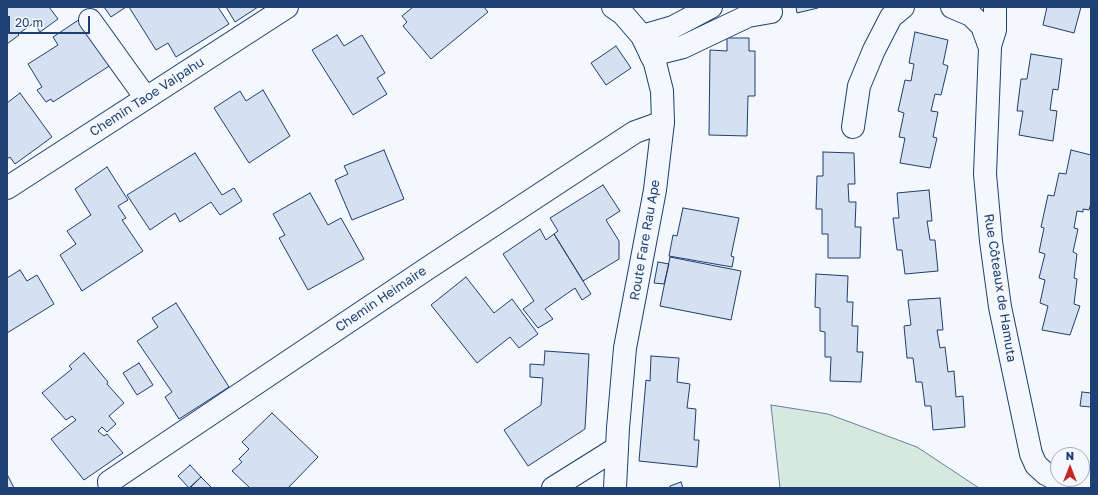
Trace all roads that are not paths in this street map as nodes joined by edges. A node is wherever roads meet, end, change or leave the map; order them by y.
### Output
1 (287, 7) edge
2 (613, 7) edge
3 (711, 7) edge
4 (903, 7) edge
5 (952, 7) edge
6 (995, 7) edge
7 (771, 12) dead end
8 (90, 20) dead end
9 (647, 45) junction
10 (990, 48) junction
11 (146, 98) junction
12 (664, 122) junction
13 (852, 127) dead end
14 (7, 188) edge
15 (617, 448) junction
16 (1091, 477) edge
17 (110, 488) edge
18 (553, 488) edge
19 (615, 488) edge

1 - 11 street, Chemin Taoe Vaipahu
2 - 9 street, Route Fare Rau Ape
3 - 9 street
4 - 13 street
5 - 10 street, Rue Côteaux de Hamuta
6 - 10 street, Rue Côteaux de Hamuta
7 - 9 street
8 - 11 street
9 - 12 street, Route Fare Rau Ape
10 - 16 street, Rue Côteaux de Hamuta
11 - 14 street, Chemin Taoe Vaipahu
12 - 15 street, Route Fare Rau Ape
12 - 17 street, Chemin Heimaire
15 - 18 street
15 - 19 street, Route Fare Rau Ape

